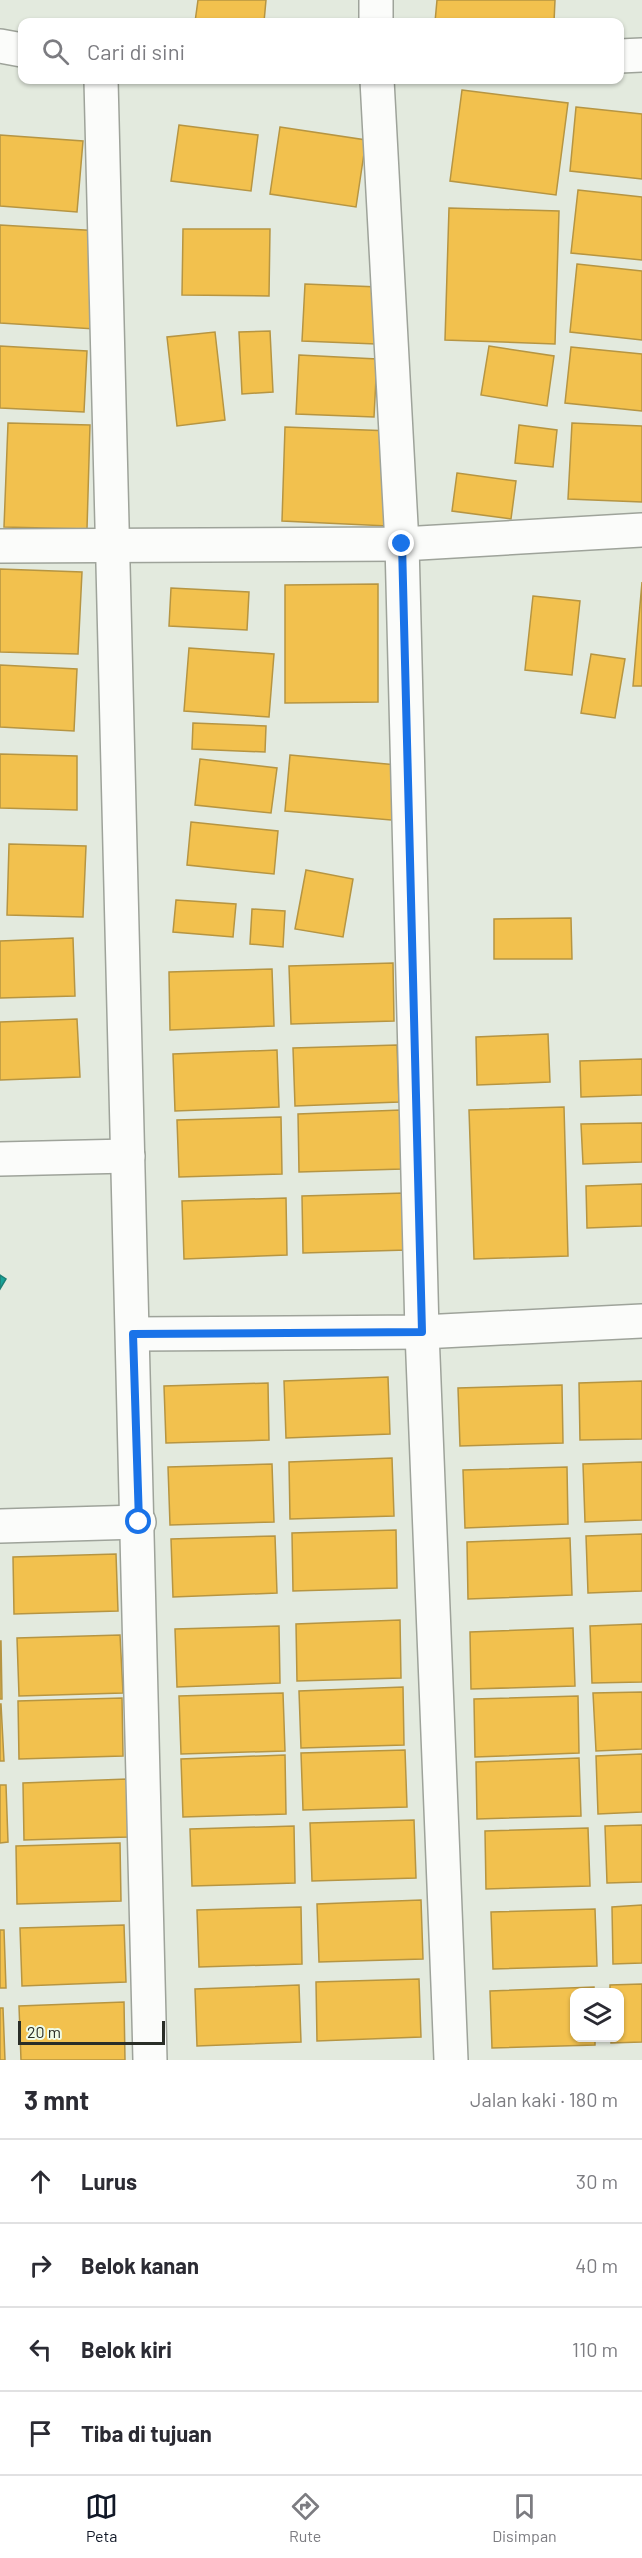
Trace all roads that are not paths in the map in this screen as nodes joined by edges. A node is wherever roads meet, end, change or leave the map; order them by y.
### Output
1 (376, 0) edge
2 (376, 18) edge
3 (0, 46) edge
4 (18, 49) edge
5 (642, 55) edge
6 (624, 56) edge
7 (101, 84) edge
8 (377, 84) edge
9 (642, 530) edge
10 (111, 544) junction
11 (402, 544) junction
12 (0, 546) edge
13 (128, 1156) junction
14 (0, 1159) edge
15 (642, 1321) edge
16 (422, 1332) junction
17 (133, 1334) junction
18 (139, 1522) junction
19 (0, 1526) edge
20 (150, 2060) edge
21 (451, 2060) edge

1 - 2 street
3 - 4 street
5 - 6 street
7 - 10 street
8 - 11 street
9 - 11 street
10 - 11 street
10 - 12 street
10 - 13 street
11 - 16 street
13 - 14 street
13 - 17 street
15 - 16 street
16 - 17 street
16 - 21 street
17 - 18 street
18 - 19 street
18 - 20 street

